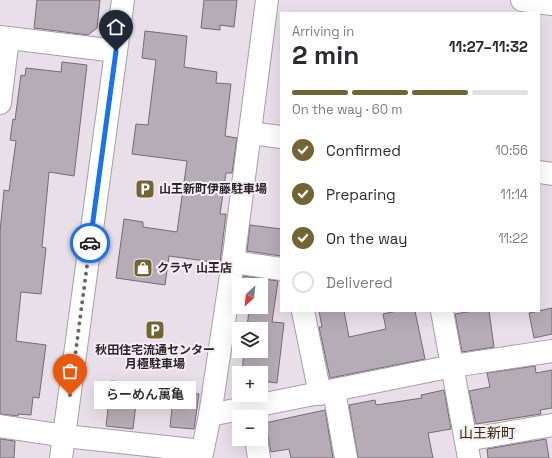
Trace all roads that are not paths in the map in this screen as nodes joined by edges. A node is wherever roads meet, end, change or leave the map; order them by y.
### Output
1 (122, 0) edge
2 (266, 0) edge
3 (522, 0) edge
4 (552, 4) edge
5 (4, 37) edge
6 (116, 51) junction
7 (0, 103) edge
8 (250, 133) junction
9 (280, 137) edge
10 (540, 172) edge
11 (552, 174) edge
12 (232, 262) junction
13 (280, 269) edge
14 (303, 312) edge
15 (442, 312) edge
16 (552, 351) edge
17 (453, 366) junction
18 (327, 392) junction
19 (259, 410) edge
20 (232, 413) edge
21 (210, 415) junction
22 (552, 425) edge
23 (0, 426) edge
24 (65, 436) junction
25 (257, 446) edge
26 (467, 449) edge
27 (202, 455) edge
28 (61, 458) edge
29 (259, 458) edge
30 (346, 458) edge

1 - 6 street
2 - 8 street
3 - 4 street
5 - 6 street
5 - 7 street
6 - 24 street
8 - 9 street
8 - 12 street
10 - 11 street
12 - 13 street
12 - 21 street
14 - 18 street
15 - 17 street
16 - 17 street
17 - 18 street
17 - 26 street
18 - 19 street
18 - 30 street
20 - 21 street
21 - 27 street
22 - 26 street
23 - 24 street
24 - 27 street
24 - 28 street
25 - 29 street

